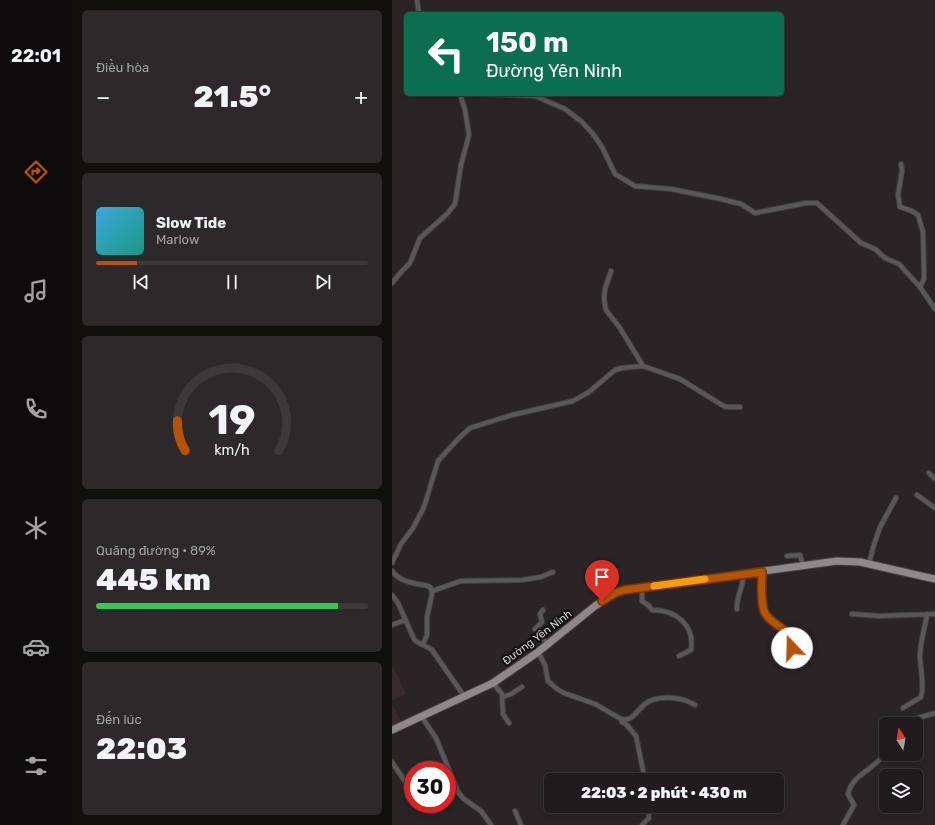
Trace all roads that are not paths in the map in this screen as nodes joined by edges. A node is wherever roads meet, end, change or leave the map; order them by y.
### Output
1 (417, 0) edge
2 (419, 12) edge
3 (461, 96) edge
4 (536, 96) edge
5 (901, 164) dead end
6 (611, 271) dead end
7 (392, 283) edge
8 (920, 287) junction
9 (935, 309) edge
10 (643, 366) junction
11 (740, 407) dead end
12 (930, 473) dead end
13 (935, 479) edge
14 (917, 495) dead end
15 (896, 498) dead end
16 (935, 508) edge
17 (787, 556) dead end
18 (392, 563) edge
19 (869, 564) junction
20 (803, 565) junction
21 (392, 571) edge
22 (553, 572) dead end
23 (762, 572) junction
24 (743, 574) junction
25 (935, 579) edge
26 (642, 588) junction
27 (432, 591) junction
28 (392, 595) edge
29 (737, 609) dead end
30 (543, 610) dead end
31 (852, 614) dead end
32 (927, 614) junction
33 (935, 614) edge
34 (405, 620) junction
35 (392, 625) edge
36 (423, 644) junction
37 (548, 645) junction
38 (538, 652) junction
39 (679, 656) dead end
40 (777, 660) dead end
41 (493, 683) junction
42 (522, 687) dead end
43 (464, 696) junction
44 (502, 697) junction
45 (695, 705) dead end
46 (903, 708) dead end
47 (935, 713) edge
48 (421, 716) junction
49 (922, 717) edge
50 (620, 719) junction
51 (509, 723) dead end
52 (392, 730) edge
53 (879, 760) edge
54 (392, 762) edge
55 (644, 773) edge
56 (404, 780) edge
57 (515, 811) dead end
58 (649, 813) edge
59 (491, 825) edge
60 (521, 825) edge
61 (642, 825) edge
62 (843, 825) edge

1 - 2 street
3 - 7 street
4 - 8 street
5 - 8 street
6 - 10 street
8 - 9 street
10 - 11 street
10 - 18 street
12 - 13 street
14 - 16 street
15 - 19 street
17 - 20 street
19 - 20 main road, Đường Yên Ninh
19 - 25 main road, Đường Yên Ninh
20 - 23 main road, Đường Yên Ninh
21 - 27 street
22 - 27 street
23 - 24 main road, Đường Yên Ninh
23 - 40 street
24 - 26 main road, Đường Yên Ninh
24 - 29 street
26 - 37 main road, Đường Yên Ninh
26 - 39 street
27 - 36 street
28 - 34 street
30 - 37 street
31 - 32 street
32 - 33 street
32 - 46 street
34 - 35 street
34 - 36 street
36 - 43 street
37 - 38 main road, Đường Yên Ninh
38 - 41 main road, Đường Yên Ninh
38 - 50 street
41 - 43 main road, Đường Yên Ninh
41 - 44 street
42 - 44 street
43 - 48 main road, Đường Yên Ninh
44 - 51 street
45 - 50 street
47 - 49 street
48 - 52 main road, Đường Yên Ninh
48 - 59 street
50 - 55 street
53 - 62 street
54 - 56 street
57 - 60 street
58 - 61 street

